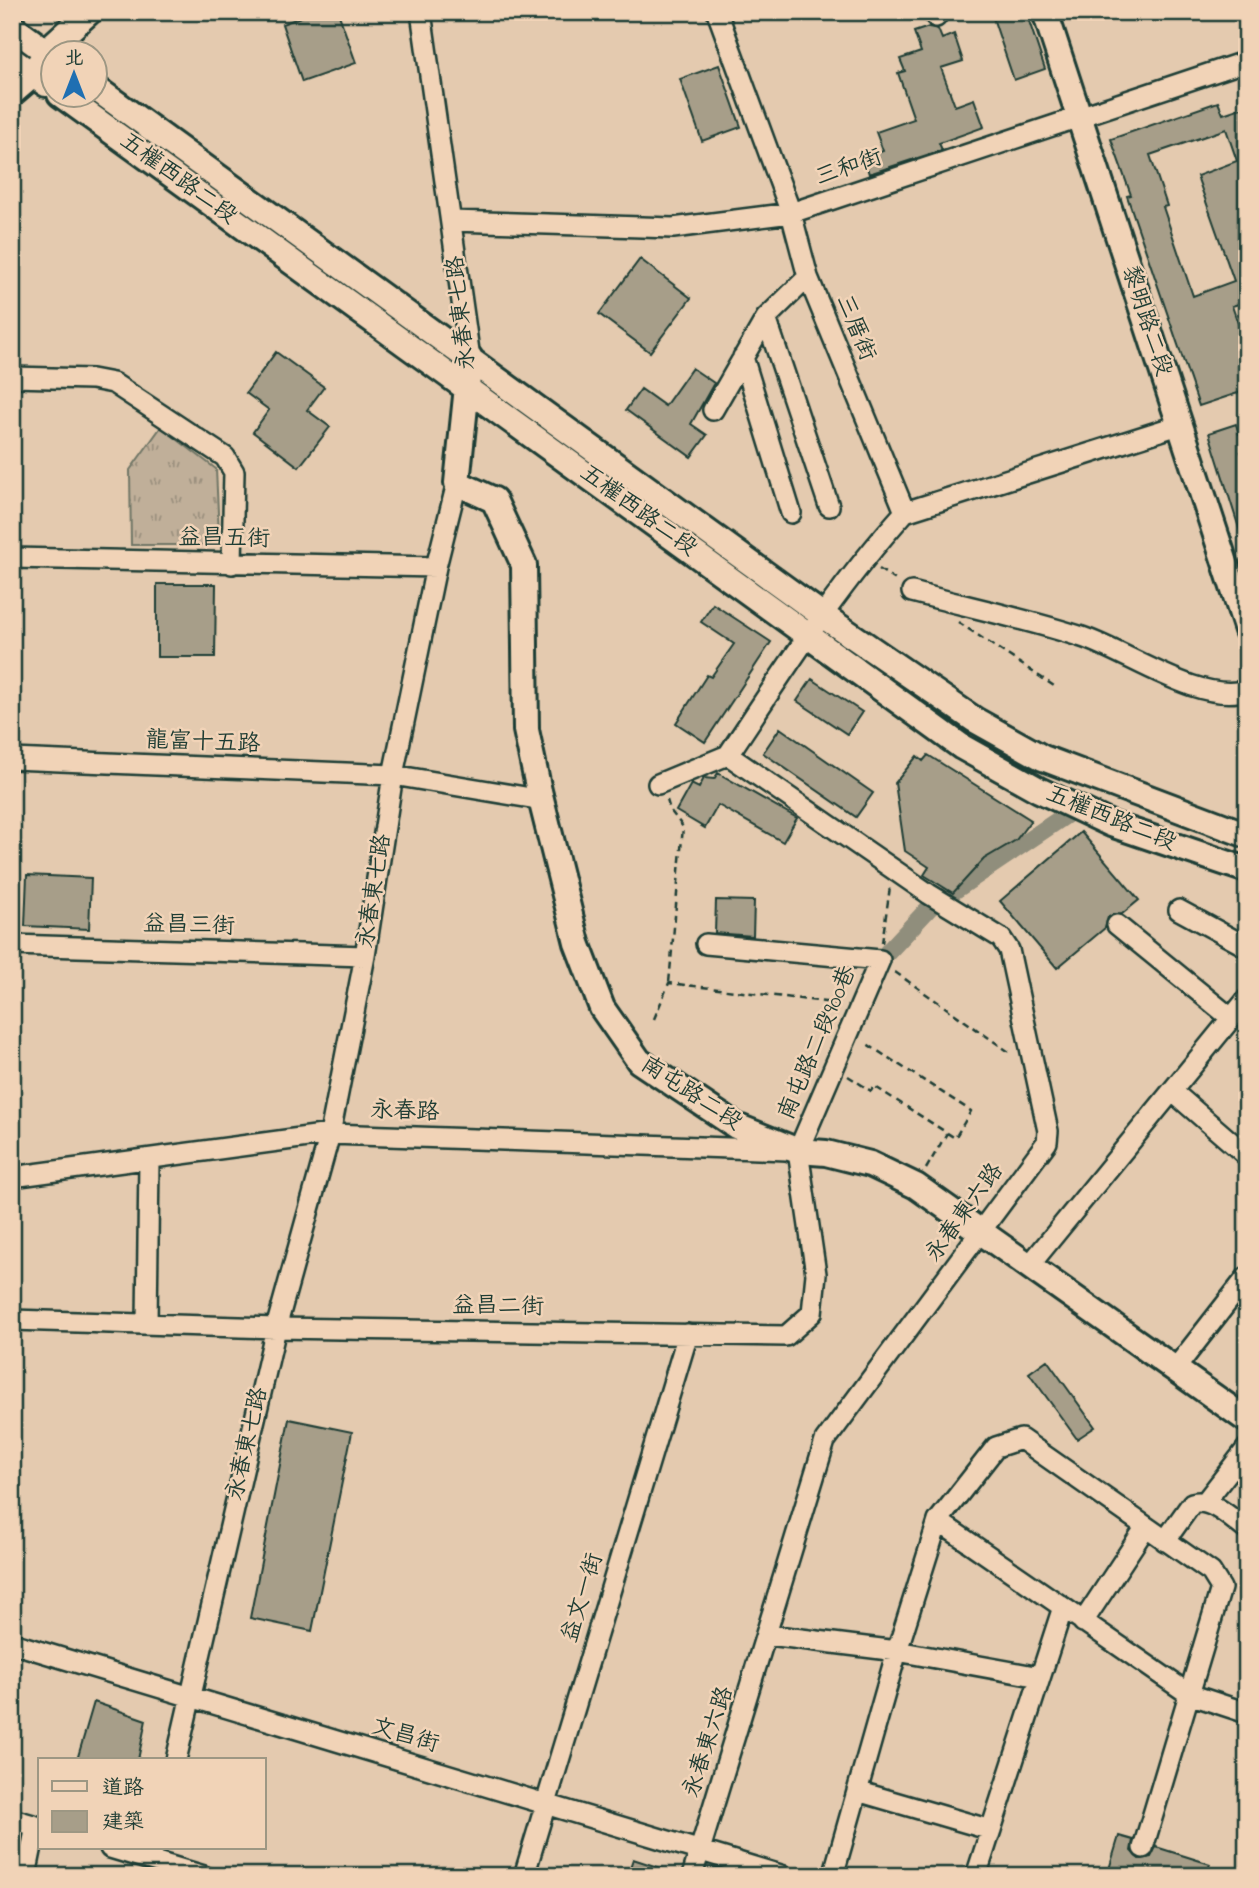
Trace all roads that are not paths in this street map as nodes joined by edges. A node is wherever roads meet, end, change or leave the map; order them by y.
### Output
1 (89, 12) edge
2 (421, 12) edge
3 (717, 12) edge
4 (1045, 12) edge
5 (12, 27) edge
6 (64, 38) edge
7 (38, 46) edge
8 (1247, 61) edge
9 (25, 70) edge
10 (12, 93) edge
11 (108, 97) edge
12 (80, 108) edge
13 (1079, 116) junction
14 (791, 213) junction
15 (451, 221) junction
16 (808, 277) junction
17 (766, 318) junction
18 (743, 357) junction
19 (470, 358) junction
20 (12, 377) edge
21 (469, 388) junction
22 (713, 410) dead end
23 (1179, 425) junction
24 (457, 483) junction
25 (829, 506) dead end
26 (905, 512) junction
27 (791, 513) dead end
28 (12, 558) edge
29 (232, 564) junction
30 (436, 567) junction
31 (912, 592) dead end
32 (822, 615) junction
33 (1247, 630) edge
34 (808, 635) junction
35 (1247, 690) edge
36 (728, 755) junction
37 (12, 759) edge
38 (393, 775) junction
39 (660, 783) road end
40 (543, 800) junction
41 (1247, 835) edge
42 (1247, 870) edge
43 (1179, 910) dead end
44 (1117, 925) dead end
45 (706, 944) dead end
46 (12, 945) edge
47 (1247, 947) edge
48 (365, 956) junction
49 (1247, 999) edge
50 (1231, 1018) junction
51 (1172, 1091) junction
52 (330, 1134) junction
53 (798, 1151) junction
54 (1247, 1156) edge
55 (149, 1160) junction
56 (12, 1177) edge
57 (981, 1232) junction
58 (1029, 1266) junction
59 (1247, 1277) edge
60 (12, 1320) edge
61 (147, 1323) junction
62 (276, 1328) junction
63 (688, 1334) junction
64 (1175, 1369) junction
65 (1247, 1420) edge
66 (1247, 1448) edge
67 (1205, 1503) junction
68 (938, 1521) junction
69 (1145, 1528) junction
70 (1247, 1530) edge
71 (1165, 1541) junction
72 (1063, 1607) junction
73 (1083, 1622) junction
74 (769, 1634) junction
75 (12, 1643) edge
76 (897, 1651) junction
77 (1040, 1676) junction
78 (1189, 1694) junction
79 (190, 1697) junction
80 (1247, 1713) edge
81 (176, 1758) edge
82 (857, 1791) junction
83 (547, 1804) junction
84 (12, 1819) edge
85 (38, 1826) edge
86 (991, 1830) junction
87 (1143, 1849) dead end
88 (116, 1850) edge
89 (700, 1850) junction
90 (154, 1862) edge
91 (26, 1876) edge
92 (204, 1876) edge
93 (524, 1876) edge
94 (692, 1876) edge
95 (784, 1876) edge
96 (833, 1876) edge
97 (976, 1876) edge

1 - 6 main road
2 - 15 street, 永春東七路
3 - 14 street, 三厝街
4 - 13 main road, 黎明路二段
5 - 7 main road
8 - 13 street, 三和街
9 - 10 main road
11 - 19 main road, 五權西路二段
12 - 21 main road, 五權西路二段
13 - 14 street, 三和街
13 - 23 main road, 黎明路二段
14 - 15 street, 三和街
14 - 16 street, 三厝街
15 - 19 street, 永春東七路
16 - 17 street
16 - 26 street, 三厝街
17 - 18 street
17 - 25 street
18 - 22 street
18 - 27 street
19 - 21 main road, 永春東七路
19 - 32 main road, 五權西路二段
20 - 29 street
21 - 24 main road, 永春東七路
21 - 34 main road, 五權西路二段
23 - 26 street
23 - 33 main road, 黎明路二段
24 - 30 street, 永春東七路
24 - 40 main road, 南屯路二段
26 - 32 street
28 - 29 street, 益昌五街
29 - 30 street, 益昌五街
30 - 38 street, 永春東七路
31 - 35 street
32 - 34 street
32 - 41 main road, 五權西路二段
34 - 36 street
34 - 42 main road, 五權西路二段
36 - 39 street
36 - 57 street, 永春東六路
37 - 38 street, 龍富十五路
38 - 40 street, 龍富十五路
38 - 48 street, 永春東七路
40 - 53 main road, 南屯路二段
43 - 47 street
44 - 50 street
45 - 53 street, 南屯路二段900巷
46 - 48 street, 益昌三街
48 - 52 street, 永春東七路
49 - 50 street
50 - 51 street
51 - 54 street
51 - 58 street
52 - 53 street, 永春路
52 - 55 street, 永春路
52 - 62 street, 永春東七路
53 - 57 main road, 南屯路二段
53 - 63 street, 益昌二街
55 - 56 street, 永春路
55 - 61 street
57 - 58 main road, 南屯路二段
57 - 74 street, 永春東六路
58 - 64 main road, 南屯路二段
59 - 64 street
60 - 61 street, 益昌二街
61 - 62 street, 益昌二街
62 - 63 street, 益昌二街
62 - 79 street, 永春東七路
63 - 83 street, 益文一街
64 - 65 main road, 南屯路二段
66 - 67 street
67 - 70 street
67 - 71 street
68 - 69 street
68 - 72 street
68 - 76 street
69 - 71 street
69 - 73 street
71 - 78 street
72 - 73 street
72 - 77 street
73 - 78 street
74 - 76 street
74 - 89 street, 永春東六路
75 - 79 street, 文昌街
76 - 77 street
76 - 82 street
77 - 86 street
78 - 80 street
78 - 87 street
79 - 81 street, 永春東七路
79 - 83 street, 文昌街
82 - 86 street
82 - 96 street
83 - 89 street, 文昌街
83 - 93 street, 益文一街
84 - 85 street
85 - 91 street
86 - 97 street
88 - 90 street
89 - 94 street, 永春東六路
89 - 95 street, 文昌街
90 - 92 street

